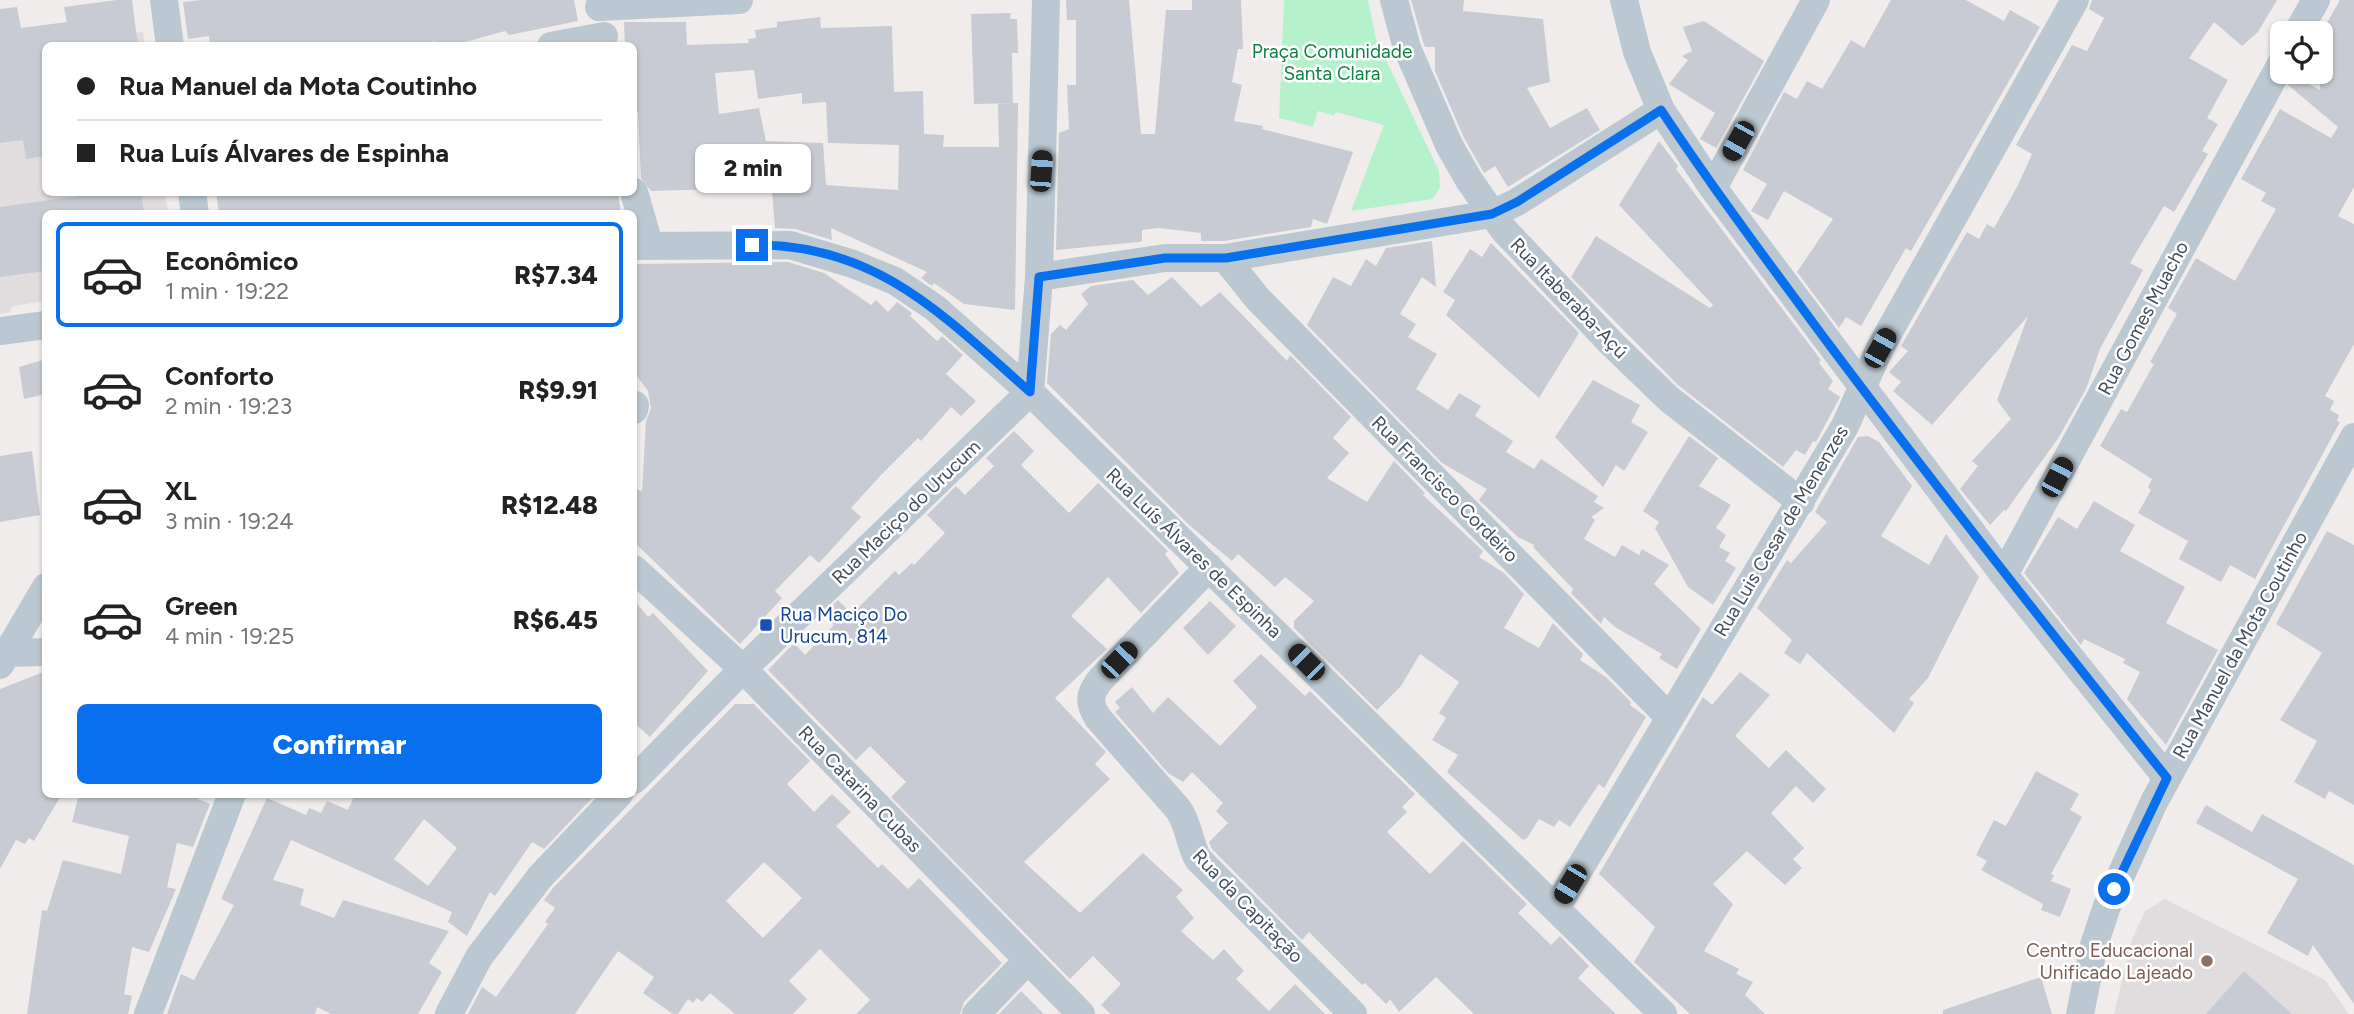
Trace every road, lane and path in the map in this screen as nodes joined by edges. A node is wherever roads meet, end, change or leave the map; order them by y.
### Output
1 (164, 0) edge
2 (739, 0) edge
3 (1046, 0) edge
4 (1394, 0) edge
5 (1624, 0) edge
6 (1816, 0) edge
7 (2075, 0) edge
8 (2316, 0) edge
9 (599, 3) edge
10 (2304, 21) edge
11 (605, 41) edge
12 (169, 42) edge
13 (2270, 84) edge
14 (1661, 110) junction
15 (1713, 188) junction
16 (1492, 214) junction
17 (637, 215) edge
18 (641, 245) edge
19 (1226, 258) junction
20 (1039, 277) junction
21 (42, 326) edge
22 (0, 331) edge
23 (1863, 389) junction
24 (1030, 392) junction
25 (2354, 437) edge
26 (1801, 502) junction
27 (1209, 567) junction
28 (637, 572) edge
29 (2004, 575) junction
30 (42, 594) edge
31 (42, 653) edge
32 (4, 659) edge
33 (743, 669) junction
34 (1669, 717) junction
35 (637, 777) edge
36 (2167, 778) junction
37 (230, 798) edge
38 (615, 798) edge
39 (1556, 908) junction
40 (1027, 961) junction
41 (148, 1014) edge
42 (449, 1014) edge
43 (976, 1014) edge
44 (1081, 1014) edge
45 (1353, 1014) edge
46 (1663, 1014) edge
47 (2080, 1014) edge

1 - 12 street
2 - 9 street
3 - 20 street
4 - 16 street, Rua Itaberaba-Açú
5 - 14 street
6 - 15 street
7 - 23 street, Rua Luis Cesar de Menenzes
8 - 10 street
9 - 11 street
13 - 29 street, Rua Gomes Muacho
14 - 15 street
14 - 16 street
15 - 23 street
16 - 19 street
16 - 26 street, Rua Itaberaba-Açú
17 - 18 street
18 - 24 street, Rua Luís Álvares de Espinha
19 - 20 street
19 - 34 street, Rua Francisco Cordeiro
20 - 24 street
21 - 22 street
23 - 26 street, Rua Luis Cesar de Menenzes
23 - 29 street
24 - 27 street, Rua Luís Álvares de Espinha
24 - 33 street, Rua Maciço do Urucum
25 - 36 street, Rua Manuel da Mota Coutinho
26 - 34 street, Rua Luis Cesar de Menenzes
27 - 39 street, Rua Luís Álvares de Espinha
27 - 45 street, Rua da Capitação
28 - 33 street, Rua Catarina Cubas
29 - 36 street
30 - 32 street
31 - 32 street
33 - 35 street, Rua Maciço do Urucum
33 - 40 street, Rua Catarina Cubas
34 - 39 street, Rua Luis Cesar de Menenzes
36 - 47 street, Rua Manuel da Mota Coutinho
37 - 41 street
38 - 42 street
39 - 46 street, Rua Luís Álvares de Espinha
40 - 43 street
40 - 44 street, Rua Catarina Cubas

